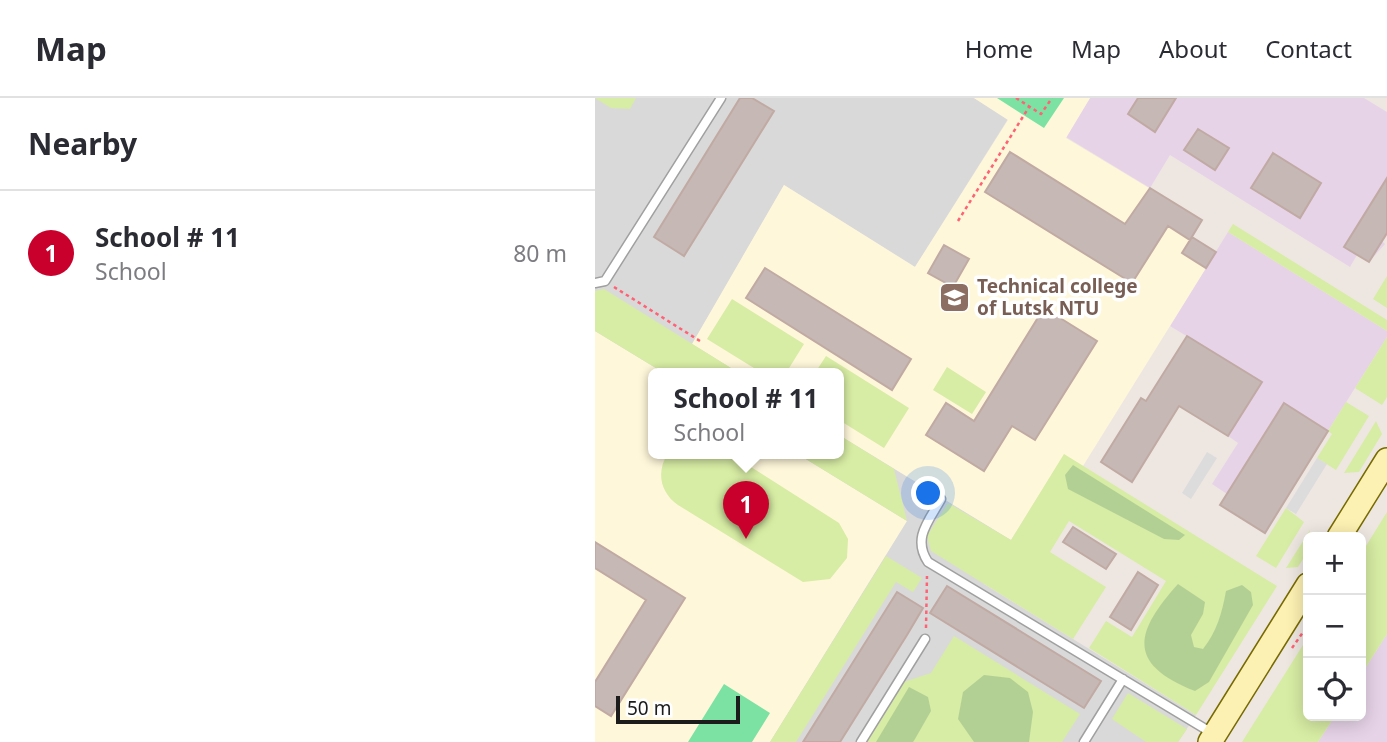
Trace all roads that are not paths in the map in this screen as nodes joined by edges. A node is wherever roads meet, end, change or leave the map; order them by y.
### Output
1 (721, 98) edge
2 (595, 283) edge
3 (1387, 460) edge
4 (941, 499) dead end
5 (1342, 532) edge
6 (1303, 593) edge
7 (925, 639) road end
8 (1123, 679) junction
9 (1212, 738) edge
10 (861, 742) edge
11 (1084, 742) edge

1 - 2 lane
3 - 5 street
4 - 8 lane
6 - 9 street
7 - 10 lane
8 - 9 lane
8 - 11 lane

